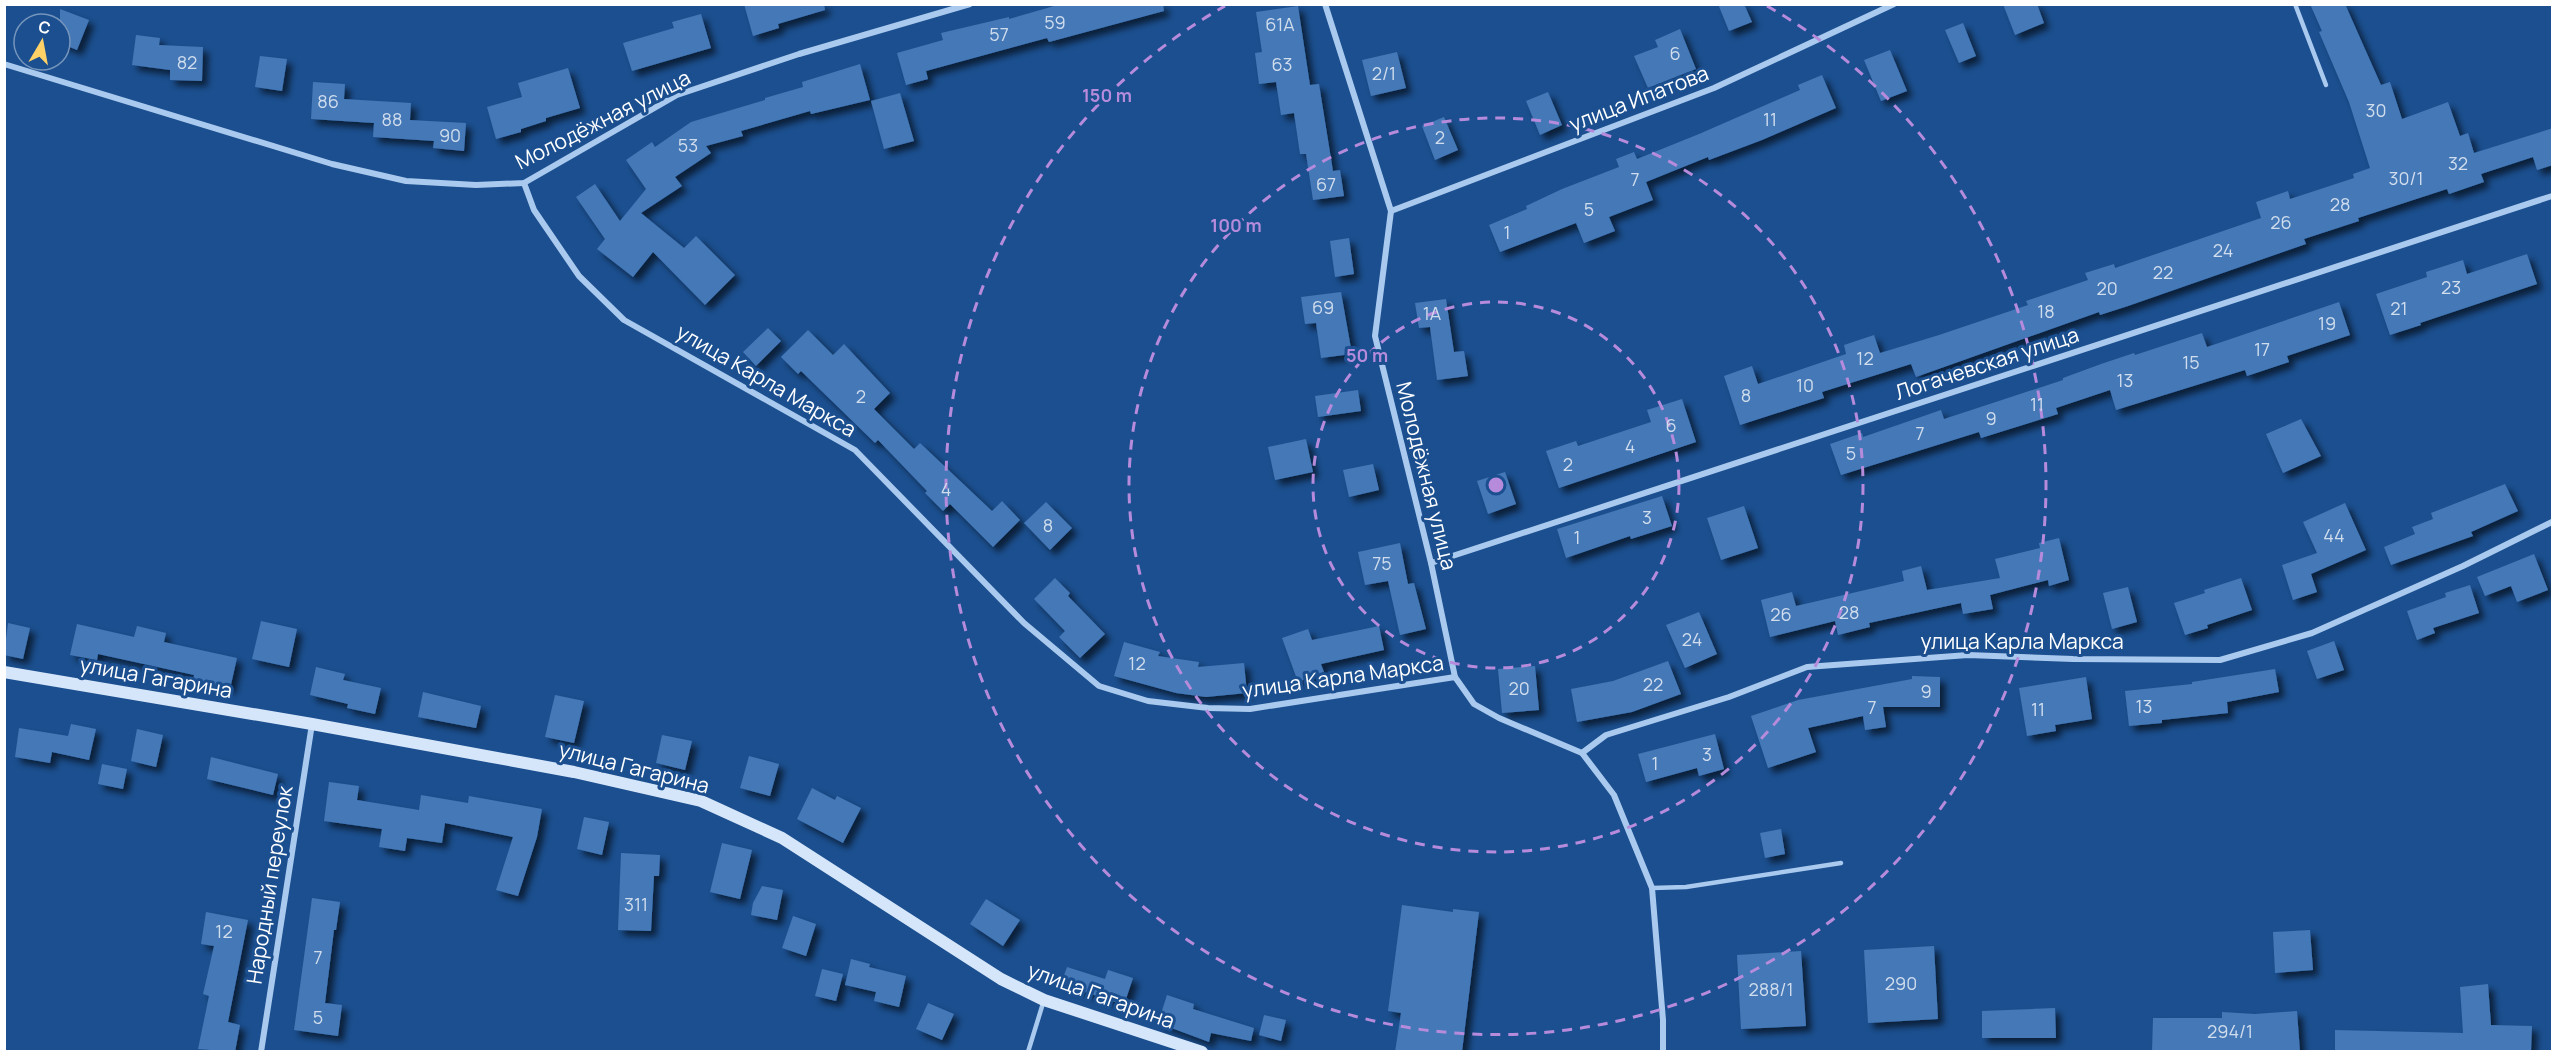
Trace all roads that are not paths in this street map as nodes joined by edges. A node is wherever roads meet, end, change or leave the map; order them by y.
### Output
1 (970, 4) edge
2 (1325, 4) edge
3 (1894, 4) edge
4 (2295, 4) edge
5 (4, 64) edge
6 (2326, 85) dead end
7 (524, 183) junction
8 (2553, 196) edge
9 (1391, 212) junction
10 (2553, 522) edge
11 (1431, 563) junction
12 (4, 672) edge
13 (1455, 677) junction
14 (312, 724) junction
15 (1582, 753) junction
16 (1841, 863) dead end
17 (1653, 888) junction
18 (1044, 1000) junction
19 (261, 1052) edge
20 (1028, 1052) edge
21 (1202, 1052) edge
22 (1663, 1052) edge

1 - 7 street, Молодёжная улица
2 - 9 street, Молодёжная улица
3 - 9 street, улица Ипатова
4 - 6 lane
5 - 7 street, Молодёжная улица
7 - 13 street, улица Карла Маркса
8 - 11 street, Логачевская улица
9 - 11 street, Молодёжная улица
10 - 15 street, улица Карла Маркса
11 - 13 street, Молодёжная улица
12 - 14 main road, улица Гагарина
13 - 15 street, улица Карла Маркса
14 - 18 main road, улица Гагарина
14 - 19 street, Народный переулок
15 - 17 street
16 - 17 lane
17 - 22 street
18 - 20 lane
18 - 21 main road, улица Гагарина

